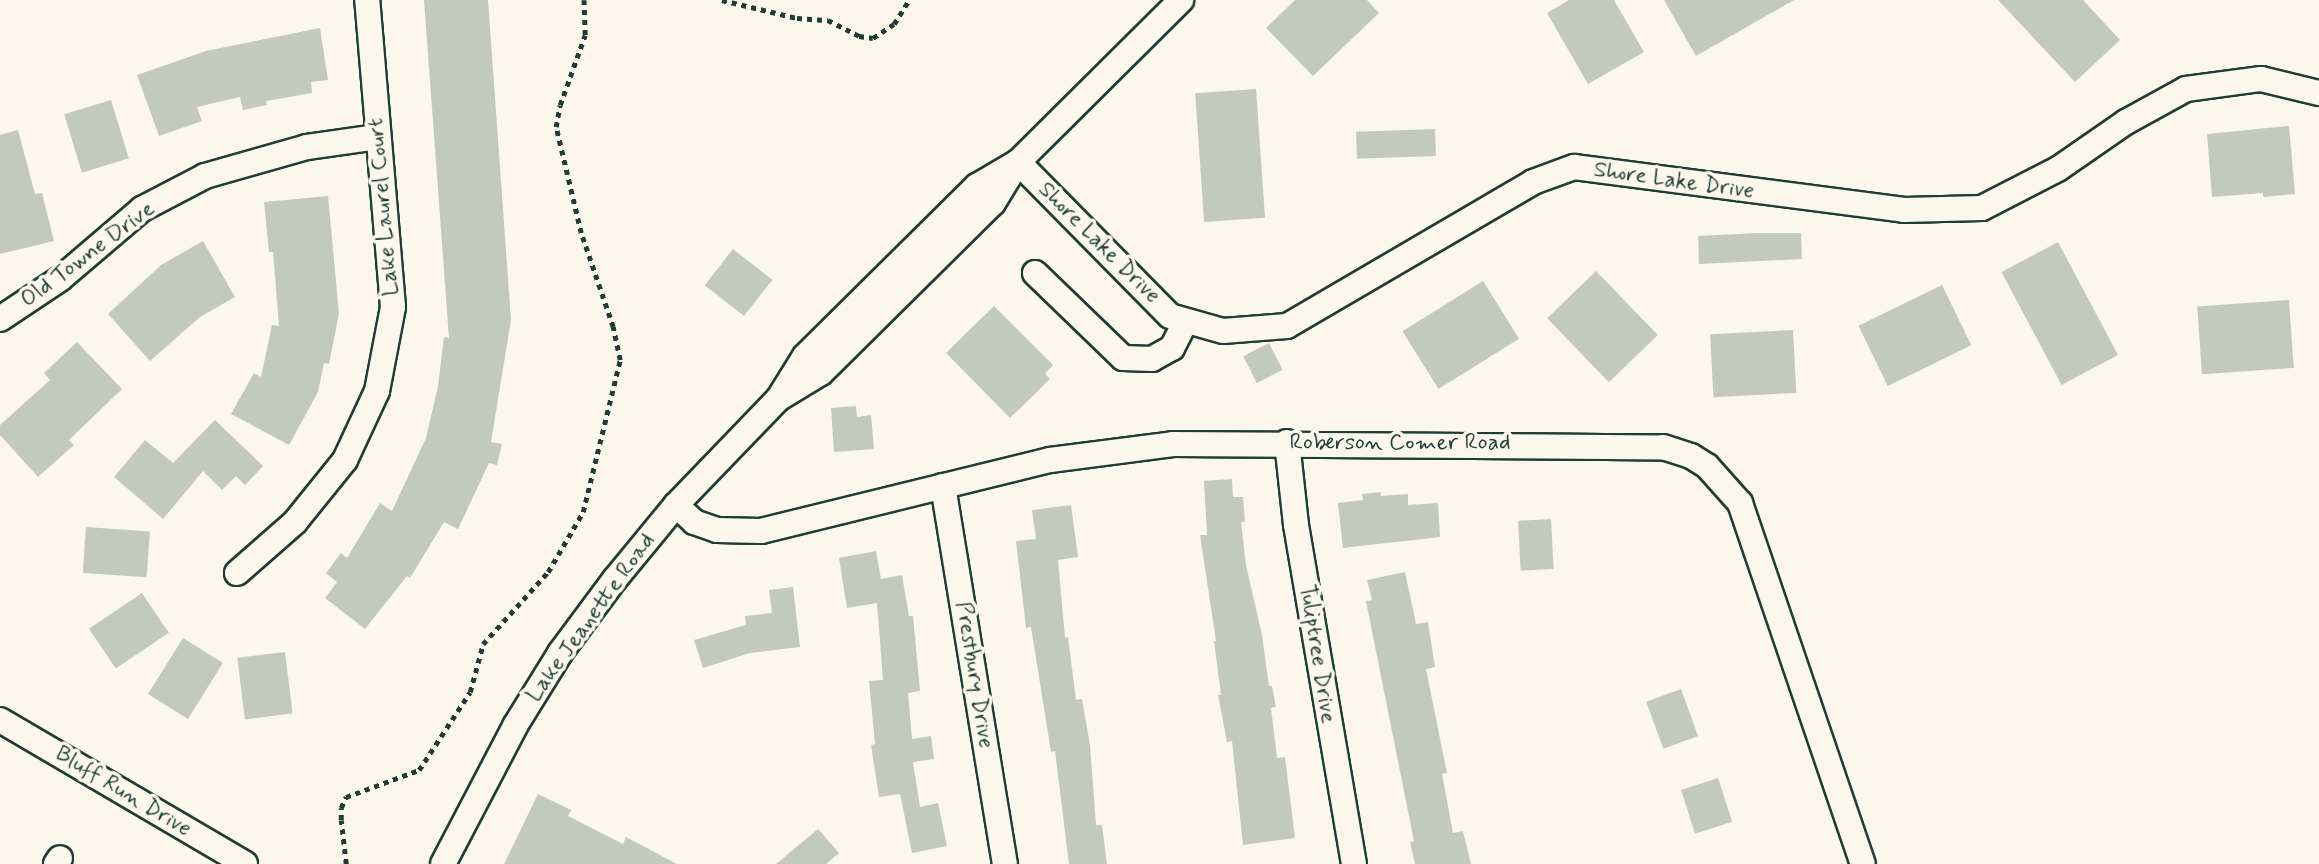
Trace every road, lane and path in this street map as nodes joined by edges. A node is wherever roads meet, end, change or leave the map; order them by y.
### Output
1 (367, 0) edge
2 (584, 0) edge
3 (725, 0) edge
4 (909, 0) edge
5 (1181, 0) edge
6 (2319, 93) edge
7 (377, 137) junction
8 (1018, 162) junction
9 (1035, 273) dead end
10 (0, 319) edge
11 (1186, 321) junction
12 (1287, 442) junction
13 (943, 486) junction
14 (676, 505) junction
15 (237, 573) dead end
16 (0, 720) edge
17 (245, 864) edge
18 (346, 864) edge
19 (443, 864) edge
20 (1005, 864) edge
21 (1354, 864) edge
22 (1863, 864) edge

1 - 7 street, Lake Laurel Court
2 - 18 path
3 - 4 path
5 - 8 street, Lake Jeanette Road
6 - 11 street, Shore Lake Drive
7 - 10 street, Old Towne Drive
7 - 15 street, Lake Laurel Court
8 - 11 street, Shore Lake Drive
8 - 14 street, Lake Jeanette Road
9 - 11 street
12 - 13 street, Roberson Comer Road
12 - 21 street, Tuliptree Drive
12 - 22 street, Roberson Comer Road
13 - 14 street, Roberson Comer Road
13 - 20 street, Prestbury Drive
14 - 19 street, Lake Jeanette Road
16 - 17 street, Bluff Run Drive

